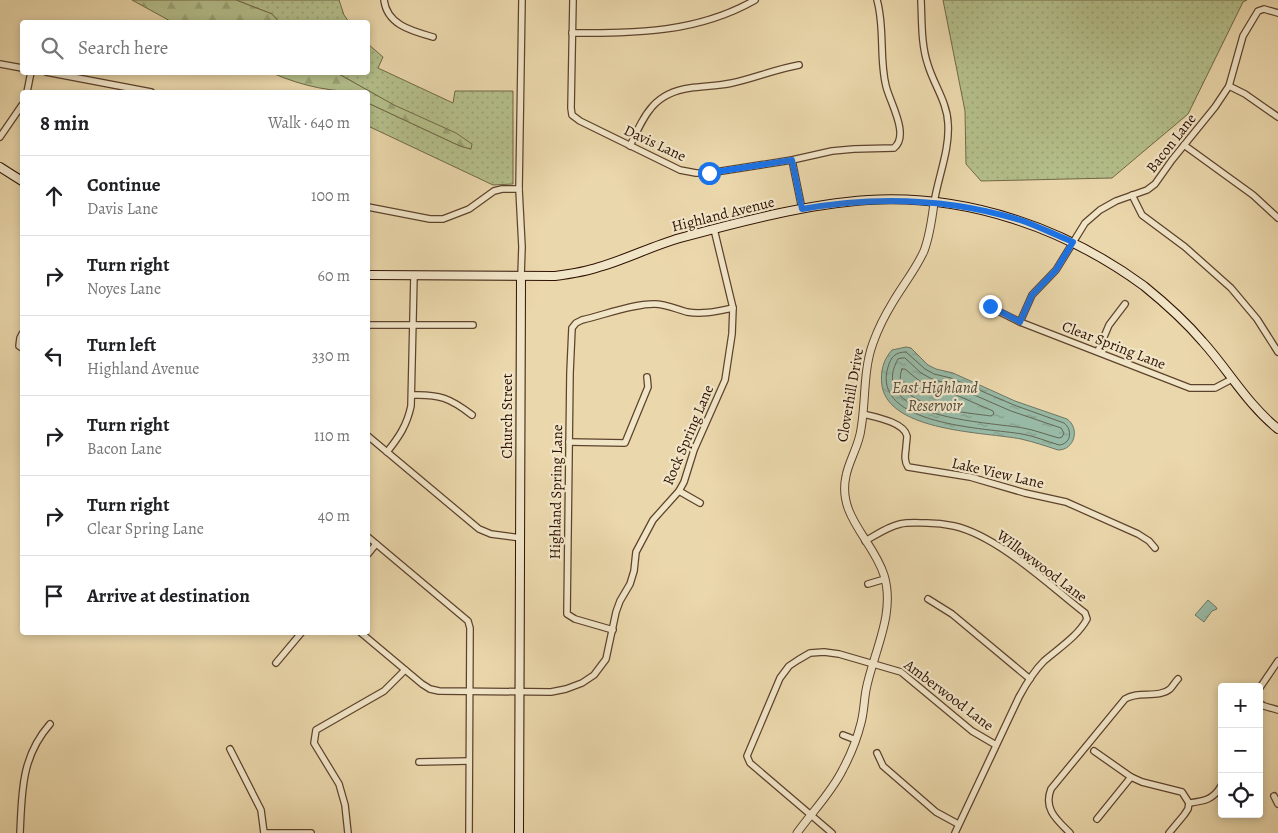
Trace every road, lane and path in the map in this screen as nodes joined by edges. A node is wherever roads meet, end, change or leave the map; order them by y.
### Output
1 (384, 0) edge
2 (522, 0) edge
3 (573, 0) edge
4 (755, 0) edge
5 (878, 0) edge
6 (921, 0) edge
7 (1278, 13) edge
8 (572, 33) junction
9 (432, 37) dead end
10 (0, 64) edge
11 (799, 65) dead end
12 (20, 68) edge
13 (30, 75) edge
14 (62, 75) edge
15 (1229, 86) junction
16 (27, 90) edge
17 (140, 90) edge
18 (20, 108) edge
19 (1278, 117) edge
20 (0, 137) edge
21 (1184, 145) junction
22 (630, 146) junction
23 (792, 160) junction
24 (0, 167) edge
25 (20, 180) edge
26 (519, 189) junction
27 (1132, 195) junction
28 (934, 203) junction
29 (370, 207) edge
30 (802, 209) junction
31 (1278, 218) edge
32 (714, 229) junction
33 (1073, 242) junction
34 (370, 275) edge
35 (414, 275) junction
36 (521, 276) junction
37 (1125, 304) dead end
38 (990, 306) dead end
39 (733, 308) junction
40 (1020, 322) junction
41 (370, 325) edge
42 (413, 325) junction
43 (473, 326) dead end
44 (1098, 352) junction
45 (1278, 352) edge
46 (647, 377) dead end
47 (1232, 380) junction
48 (412, 395) junction
49 (862, 414) junction
50 (472, 415) dead end
51 (1278, 428) edge
52 (370, 438) edge
53 (569, 442) junction
54 (388, 452) junction
55 (680, 491) junction
56 (700, 503) dead end
57 (521, 538) junction
58 (370, 539) edge
59 (865, 542) junction
60 (376, 544) junction
61 (1155, 548) dead end
62 (370, 552) edge
63 (885, 579) junction
64 (868, 584) dead end
65 (928, 598) dead end
66 (613, 630) junction
67 (299, 635) edge
68 (364, 635) edge
69 (1278, 661) edge
70 (276, 663) dead end
71 (874, 663) junction
72 (405, 670) junction
73 (1030, 678) junction
74 (1178, 679) dead end
75 (1263, 683) edge
76 (469, 690) junction
77 (520, 691) junction
78 (1263, 705) edge
79 (1278, 710) edge
80 (50, 724) dead end
81 (843, 735) dead end
82 (856, 740) junction
83 (996, 745) junction
84 (230, 749) dead end
85 (1094, 751) dead end
86 (877, 753) dead end
87 (469, 761) junction
88 (419, 762) dead end
89 (1131, 777) junction
90 (1218, 791) edge
91 (1274, 796) dead end
92 (1189, 803) junction
93 (1278, 804) edge
94 (811, 814) junction
95 (1097, 819) dead end
96 (958, 824) junction
97 (20, 833) edge
98 (264, 833) edge
99 (311, 833) edge
100 (348, 833) edge
101 (469, 833) edge
102 (519, 833) edge
103 (797, 833) edge
104 (832, 833) edge
105 (954, 833) edge
106 (1070, 833) edge
107 (1169, 833) edge

1 - 9 street
2 - 26 street, Church Street
3 - 8 street
4 - 8 street
5 - 23 street, Davis Lane
6 - 28 street, Cloverhill Drive
7 - 15 street, Bacon Lane
8 - 22 street, Davis Lane
10 - 12 street
11 - 22 street
13 - 16 street
14 - 17 street
15 - 19 street
15 - 21 street, Bacon Lane
18 - 20 street
21 - 27 street, Bacon Lane
21 - 31 street
22 - 23 street, Davis Lane
23 - 30 street
24 - 25 main road
26 - 29 street
26 - 36 street, Church Street
27 - 33 street, Bacon Lane
27 - 45 street
28 - 30 main road, Highland Avenue
28 - 33 main road, Highland Avenue
28 - 49 street, Cloverhill Drive
30 - 32 main road, Highland Avenue
32 - 36 main road, Highland Avenue
32 - 39 street, Rock Spring Lane
33 - 40 street, Bacon Lane
33 - 47 main road, Highland Avenue
34 - 35 main road, Highland Avenue
35 - 36 main road, Highland Avenue
35 - 42 street
36 - 57 main road, Church Street
37 - 44 street
38 - 40 street, Clear Spring Lane
39 - 53 street, Highland Spring Lane
39 - 55 street, Rock Spring Lane
40 - 44 street, Clear Spring Lane
41 - 42 street
42 - 43 street
42 - 48 street
44 - 47 street, Clear Spring Lane
46 - 53 street
47 - 51 main road, Highland Avenue
48 - 50 street
48 - 54 street
49 - 59 street, Cloverhill Drive
49 - 61 street, Lake View Lane
52 - 54 street
53 - 66 street, Highland Spring Lane
54 - 57 street
55 - 56 street
55 - 66 street, Rock Spring Lane
57 - 77 main road, Church Street
58 - 60 street
59 - 63 street, Cloverhill Drive
59 - 73 street, Willowwood Lane
60 - 62 street
60 - 76 street
63 - 64 street
63 - 71 street, Cloverhill Drive
65 - 73 street
66 - 77 street, Rock Spring Lane
67 - 70 street
68 - 72 street, Rock Spring Lane
69 - 75 street
71 - 82 street, Cloverhill Drive
71 - 83 street, Amberwood Lane
71 - 94 street, Amberwood Lane
72 - 76 street, Rock Spring Lane
72 - 100 street
73 - 83 street
74 - 106 street
76 - 77 street, Rock Spring Lane
76 - 87 street
77 - 102 main road, Church Street
78 - 79 street
80 - 97 street
81 - 82 street
82 - 94 street, Cloverhill Drive
83 - 96 street
84 - 98 street
85 - 89 street
86 - 96 street
87 - 88 street
87 - 101 street
89 - 92 street
89 - 95 street
90 - 92 street
91 - 93 street
92 - 107 street
94 - 103 street, Cloverhill Drive
94 - 104 street
96 - 105 street
98 - 99 street

